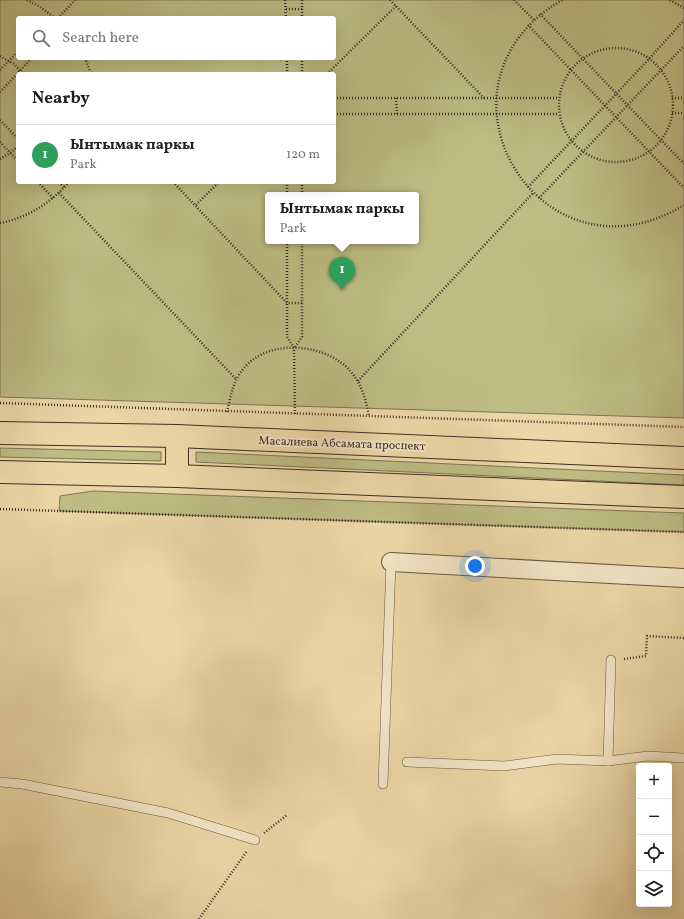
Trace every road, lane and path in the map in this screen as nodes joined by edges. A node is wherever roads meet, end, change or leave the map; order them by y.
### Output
1 (27, 0) edge
2 (75, 0) edge
3 (285, 0) edge
4 (302, 0) edge
5 (390, 0) edge
6 (514, 0) edge
7 (562, 0) edge
8 (670, 0) edge
9 (396, 6) junction
10 (684, 8) edge
11 (286, 9) junction
12 (302, 9) junction
13 (540, 14) junction
14 (49, 16) edge
15 (58, 16) edge
16 (286, 16) edge
17 (302, 16) edge
18 (534, 20) junction
19 (684, 20) edge
20 (528, 25) junction
21 (684, 46) edge
22 (16, 53) edge
23 (0, 56) edge
24 (583, 58) junction
25 (649, 59) junction
26 (30, 60) edge
27 (86, 60) edge
28 (287, 60) edge
29 (302, 60) edge
30 (9, 61) junction
31 (0, 70) edge
32 (571, 70) junction
33 (661, 70) junction
34 (20, 71) joint
35 (90, 72) edge
36 (287, 72) edge
37 (302, 72) edge
38 (329, 72) edge
39 (16, 75) edge
40 (0, 92) edge
41 (616, 94) junction
42 (336, 98) edge
43 (396, 98) junction
44 (484, 98) junction
45 (496, 98) junction
46 (559, 98) junction
47 (672, 98) junction
48 (684, 98) edge
49 (628, 105) junction
50 (605, 106) junction
51 (672, 113) junction
52 (684, 113) edge
53 (336, 114) edge
54 (397, 114) junction
55 (496, 114) junction
56 (559, 114) junction
57 (616, 117) junction
58 (0, 120) edge
59 (16, 137) edge
60 (660, 140) junction
61 (572, 141) junction
62 (0, 142) edge
63 (16, 148) edge
64 (584, 151) junction
65 (649, 151) junction
66 (10, 153) junction
67 (0, 159) edge
68 (16, 159) edge
69 (684, 164) edge
70 (40, 184) edge
71 (61, 184) edge
72 (67, 184) edge
73 (175, 184) edge
74 (217, 184) edge
75 (528, 187) junction
76 (64, 188) junction
77 (684, 188) edge
78 (59, 193) junction
79 (533, 193) junction
80 (53, 198) junction
81 (539, 198) junction
82 (684, 205) edge
83 (196, 206) junction
84 (0, 223) edge
85 (287, 244) edge
86 (302, 244) edge
87 (287, 303) junction
88 (302, 303) junction
89 (294, 348) junction
90 (236, 379) junction
91 (358, 380) junction
92 (0, 403) edge
93 (228, 412) junction
94 (295, 414) junction
95 (369, 416) junction
96 (684, 427) edge
97 (0, 433) edge
98 (177, 436) junction
99 (684, 458) edge
100 (0, 472) edge
101 (177, 476) junction
102 (684, 496) edge
103 (0, 509) edge
104 (684, 532) edge
105 (391, 562) joint
106 (684, 578) edge
107 (684, 638) edge
108 (611, 660) joint
109 (684, 758) edge
110 (608, 761) junction
111 (407, 762) dead end
112 (0, 782) edge
113 (383, 784) dead end
114 (287, 815) dead end
115 (254, 840) junction
116 (199, 919) edge

1 - 14 path
2 - 15 path
3 - 11 path
4 - 12 path
5 - 9 path
6 - 18 path
7 - 13 path
8 - 10 path
9 - 38 path
9 - 44 path
11 - 12 path
11 - 16 path
12 - 17 path
13 - 18 path
13 - 24 path
18 - 20 path
19 - 25 path
20 - 32 path
20 - 45 path
21 - 33 path
22 - 30 path
23 - 30 path
24 - 25 path
24 - 32 path
24 - 41 path
25 - 33 path
25 - 41 path
26 - 34 path
27 - 35 path
28 - 36 path
29 - 37 path
30 - 31 path
30 - 34 path
32 - 46 path
32 - 50 path
33 - 47 path
33 - 49 path
39 - 40 path
41 - 49 path
41 - 50 path
42 - 43 path
43 - 44 path
43 - 54 path
44 - 45 path
45 - 46 path
45 - 55 path
46 - 56 path
47 - 48 path
47 - 51 path
49 - 57 path
49 - 60 path
50 - 57 path
50 - 61 path
51 - 52 path
51 - 60 path
53 - 54 path
54 - 55 path
55 - 56 path
55 - 75 path
56 - 61 path
57 - 64 path
57 - 65 path
58 - 59 path
60 - 65 path
60 - 69 path
61 - 64 path
61 - 75 path
62 - 66 path
63 - 66 path
64 - 65 path
64 - 81 path
65 - 77 path
66 - 67 path
66 - 68 path
70 - 80 path
71 - 76 path
72 - 76 path
73 - 83 path
74 - 83 path
75 - 79 path
76 - 78 path
78 - 80 path
78 - 90 path
79 - 81 path
79 - 91 path
80 - 84 path
81 - 82 path
83 - 87 path
85 - 87 path
86 - 88 path
87 - 88 path
87 - 89 path
88 - 89 path
89 - 90 path
89 - 91 path
89 - 94 path
90 - 93 path
91 - 95 path
92 - 93 path
93 - 94 path
94 - 95 path
95 - 96 path
97 - 98 main road, Масалиева Абсамата проспект
98 - 99 main road, Масалиева Абсамата проспект
98 - 101 main road
100 - 101 main road
101 - 102 main road
103 - 104 path
105 - 106 street
105 - 113 lane
107 - 108 path
108 - 110 lane
109 - 110 lane
110 - 111 lane
112 - 115 lane
114 - 115 path
115 - 116 path

